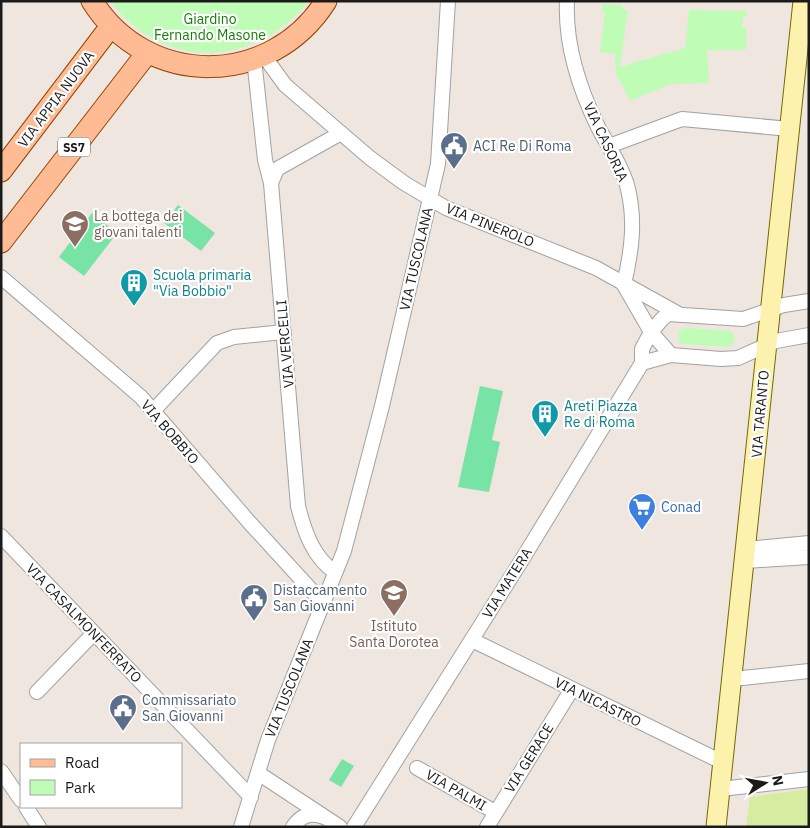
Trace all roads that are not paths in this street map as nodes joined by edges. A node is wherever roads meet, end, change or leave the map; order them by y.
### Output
1 (92, 1) edge
2 (326, 1) edge
3 (448, 1) edge
4 (567, 1) edge
5 (804, 1) edge
6 (111, 26) junction
7 (147, 53) junction
8 (259, 57) junction
9 (790, 129) junction
10 (341, 132) junction
11 (609, 146) junction
12 (1, 171) edge
13 (271, 183) junction
14 (430, 199) junction
15 (1, 242) edge
16 (1, 277) edge
17 (624, 284) junction
18 (809, 301) edge
19 (770, 309) junction
20 (677, 313) junction
21 (284, 332) junction
22 (650, 332) junction
23 (809, 335) edge
24 (766, 345) junction
25 (671, 355) junction
26 (642, 363) junction
27 (153, 411) junction
28 (1, 536) edge
29 (809, 543) edge
30 (746, 555) junction
31 (809, 557) edge
32 (335, 572) junction
33 (323, 603) junction
34 (94, 633) junction
35 (472, 640) junction
36 (809, 671) edge
37 (733, 679) junction
38 (572, 689) junction
39 (37, 692) dead end
40 (724, 763) junction
41 (417, 768) dead end
42 (1, 771) edge
43 (258, 773) junction
44 (809, 779) edge
45 (721, 789) junction
46 (251, 797) junction
47 (20, 799) edge
48 (27, 808) edge
49 (495, 812) junction
50 (327, 818) junction
51 (243, 826) edge
52 (39, 827) edge
53 (293, 827) edge
54 (340, 827) edge
55 (354, 827) edge
56 (487, 827) edge
57 (716, 827) edge

1 - 6 main road
2 - 8 main road
3 - 14 street, VIA TUSCOLANA
4 - 11 street, VIA CASORIA
5 - 9 main road, VIA TARANTO
6 - 7 main road
6 - 12 main road, VIA APPIA NUOVA
7 - 8 main road
7 - 15 main road, SS7
8 - 10 street, VIA PINEROLO
8 - 13 street, VIA VERCELLI
9 - 11 street
9 - 19 main road, VIA TARANTO
10 - 13 street
10 - 14 street, VIA PINEROLO
11 - 17 street, VIA CASORIA
13 - 21 street, VIA VERCELLI
14 - 17 street, VIA PINEROLO
14 - 32 street, VIA TUSCOLANA
16 - 27 street, VIA BOBBIO
17 - 20 street, VIA PINEROLO
17 - 22 street
18 - 19 street
19 - 20 street
19 - 24 main road, VIA TARANTO
20 - 22 street
21 - 27 street
21 - 32 street, VIA VERCELLI
22 - 25 street
22 - 26 street
23 - 24 street
24 - 25 street
24 - 30 main road, VIA TARANTO
25 - 26 street
26 - 35 street, VIA MATERA
27 - 33 street, VIA BOBBIO
28 - 34 street, VIA CASALMONFERRATO
29 - 30 street
30 - 31 street
30 - 37 main road, VIA TARANTO
32 - 33 street, VIA TUSCOLANA
33 - 43 street, VIA TUSCOLANA
34 - 39 street
34 - 46 street, VIA CASALMONFERRATO
35 - 38 street, VIA NICASTRO
35 - 55 street, VIA MATERA
36 - 37 street
37 - 40 main road, VIA TARANTO
38 - 40 street, VIA NICASTRO
38 - 49 street, VIA GERACE
40 - 45 main road, VIA TARANTO
41 - 49 street, VIA PALMI
42 - 47 street
43 - 46 street, VIA TUSCOLANA
43 - 50 street
44 - 45 street
45 - 57 main road, VIA TARANTO
46 - 51 street, VIA TUSCOLANA
48 - 52 street
49 - 56 street, VIA GERACE
50 - 53 street
50 - 54 street

